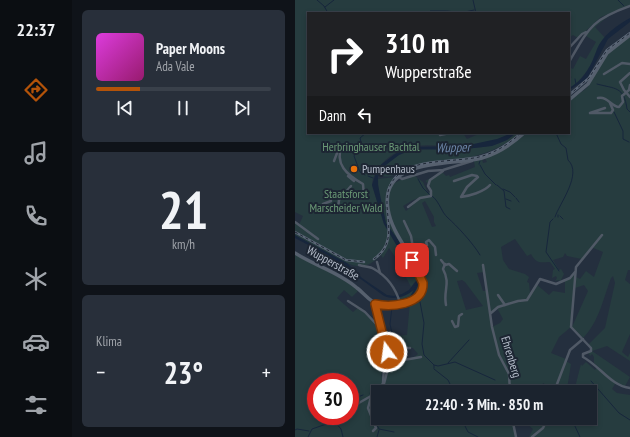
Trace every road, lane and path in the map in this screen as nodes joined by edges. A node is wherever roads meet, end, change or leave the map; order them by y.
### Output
1 (630, 6) edge
2 (587, 32) junction
3 (630, 35) edge
4 (570, 47) edge
5 (570, 60) edge
6 (630, 64) edge
7 (630, 73) edge
8 (603, 74) dead end
9 (630, 85) edge
10 (626, 92) junction
11 (630, 97) edge
12 (598, 98) dead end
13 (570, 99) edge
14 (609, 101) junction
15 (605, 108) dead end
16 (446, 134) edge
17 (523, 134) edge
18 (441, 135) dead end
19 (476, 159) junction
20 (334, 161) dead end
21 (345, 170) junction
22 (443, 170) junction
23 (398, 177) junction
24 (354, 181) dead end
25 (454, 181) dead end
26 (490, 185) dead end
27 (351, 186) dead end
28 (330, 197) dead end
29 (364, 197) dead end
30 (323, 204) dead end
31 (338, 208) dead end
32 (408, 208) dead end
33 (404, 221) dead end
34 (295, 222) edge
35 (602, 235) dead end
36 (318, 239) dead end
37 (427, 245) dead end
38 (413, 248) dead end
39 (295, 253) edge
40 (436, 256) dead end
41 (441, 260) dead end
42 (377, 262) dead end
43 (445, 264) junction
44 (359, 265) dead end
45 (483, 265) dead end
46 (457, 271) dead end
47 (575, 272) junction
48 (380, 274) junction
49 (498, 295) dead end
50 (348, 301) dead end
51 (399, 301) junction
52 (375, 303) junction
53 (446, 305) dead end
54 (505, 306) junction
55 (491, 313) junction
56 (462, 314) dead end
57 (453, 321) dead end
58 (380, 324) junction
59 (583, 339) junction
60 (410, 348) dead end
61 (385, 351) dead end
62 (421, 358) dead end
63 (382, 385) edge
64 (385, 385) edge
65 (510, 385) edge
66 (557, 385) edge
67 (630, 388) edge
68 (371, 398) joint
69 (359, 404) edge
70 (371, 417) edge
71 (375, 425) edge
72 (513, 425) edge
73 (544, 425) edge
74 (373, 431) dead end
75 (516, 437) edge
76 (532, 437) edge

1 - 2 street
2 - 4 street
2 - 5 street
3 - 13 main road
6 - 8 street
7 - 10 street
9 - 10 street
10 - 11 street
10 - 14 street
12 - 14 street
14 - 15 street
16 - 18 street
17 - 19 main road
19 - 22 street
19 - 23 main road
20 - 21 street
21 - 24 street
21 - 29 street
22 - 23 street
22 - 32 street
23 - 51 main road
25 - 26 street
27 - 31 street
28 - 30 street
33 - 38 street
34 - 36 street
35 - 47 street
37 - 40 street
39 - 52 main road, Wupperstraße
41 - 43 street
42 - 48 street
43 - 46 street
43 - 53 street
44 - 48 street
45 - 55 street, Ehrenberg
47 - 54 street
47 - 59 street
48 - 51 street
49 - 54 street
50 - 58 street
51 - 52 main road
52 - 58 street
54 - 55 street
55 - 65 street, Ehrenberg
56 - 57 street
58 - 60 street
59 - 66 street
59 - 67 street
61 - 63 street
62 - 64 street
68 - 69 street
68 - 70 street
71 - 74 street
72 - 75 street
73 - 76 street

